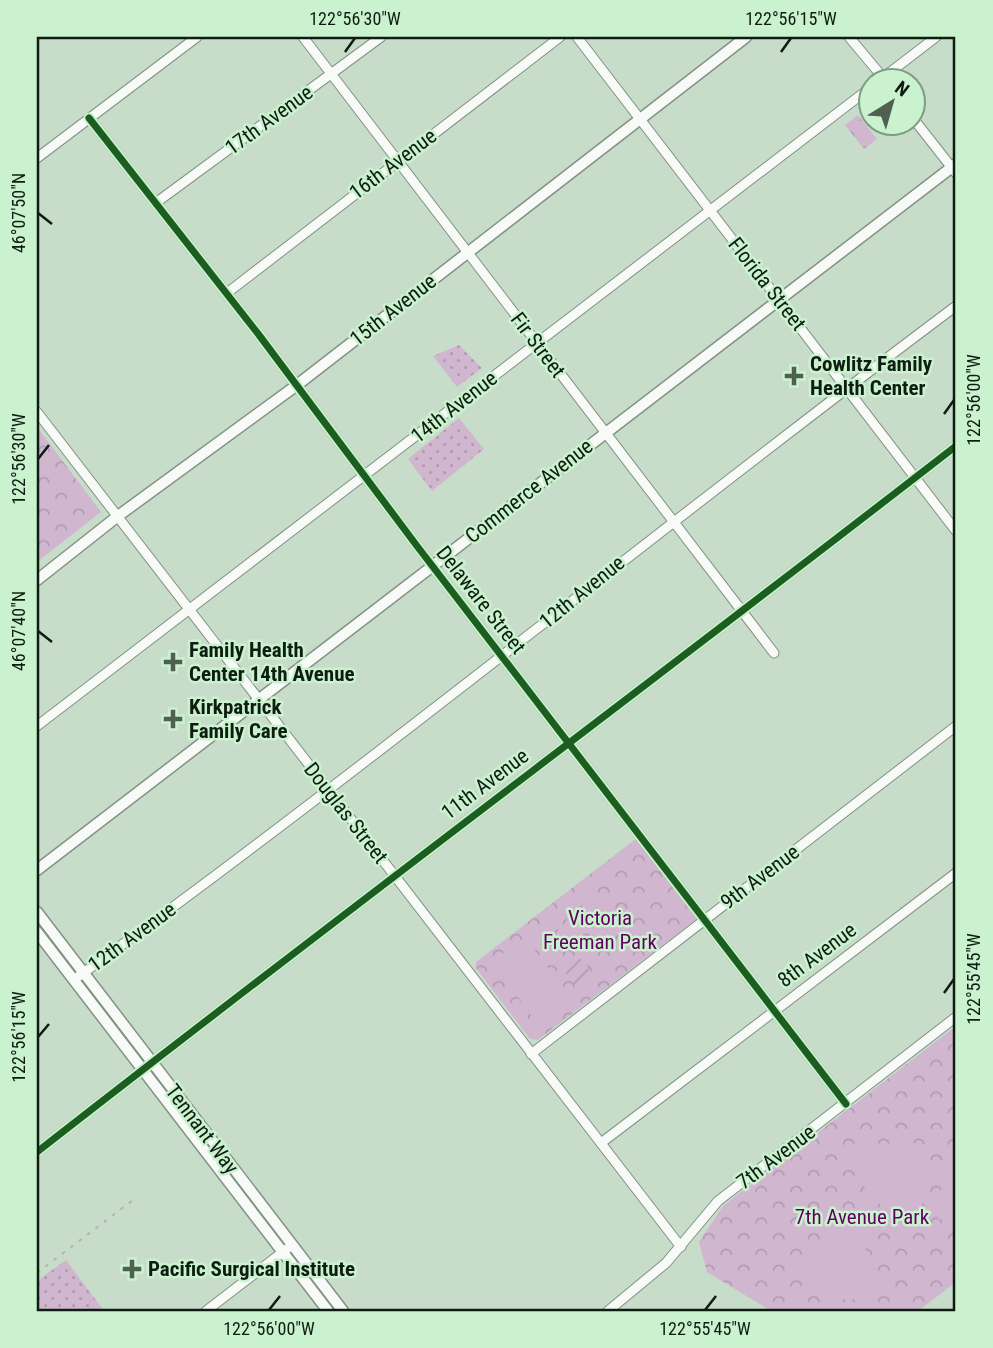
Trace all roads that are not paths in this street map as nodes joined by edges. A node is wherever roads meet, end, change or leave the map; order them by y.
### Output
1 (197, 37) edge
2 (303, 37) edge
3 (381, 37) edge
4 (560, 37) edge
5 (577, 37) edge
6 (746, 37) edge
7 (849, 37) edge
8 (936, 37) edge
9 (871, 66) edge
10 (900, 66) edge
11 (331, 75) junction
12 (856, 99) edge
13 (89, 118) junction
14 (641, 120) junction
15 (926, 134) edge
16 (37, 158) edge
17 (396, 161) junction
18 (955, 168) edge
19 (157, 202) junction
20 (711, 212) junction
21 (467, 253) junction
22 (227, 293) junction
23 (778, 300) junction
24 (956, 306) edge
25 (537, 343) junction
26 (297, 385) junction
27 (846, 388) junction
28 (37, 412) edge
29 (605, 431) junction
30 (956, 446) edge
31 (366, 476) junction
32 (915, 478) junction
33 (118, 516) junction
34 (672, 521) junction
35 (956, 531) edge
36 (433, 567) junction
37 (37, 580) edge
38 (190, 610) junction
39 (742, 611) junction
40 (774, 653) dead end
41 (502, 656) junction
42 (258, 700) junction
43 (37, 726) edge
44 (956, 726) edge
45 (570, 743) junction
46 (327, 788) junction
47 (37, 870) edge
48 (956, 873) edge
49 (394, 875) junction
50 (37, 912) edge
51 (706, 918) junction
52 (37, 932) edge
53 (78, 976) junction
54 (775, 1009) junction
55 (956, 1017) edge
56 (531, 1054) junction
57 (152, 1062) junction
58 (143, 1070) junction
59 (846, 1104) junction
60 (601, 1143) junction
61 (37, 1152) edge
62 (681, 1247) junction
63 (287, 1249) junction
64 (206, 1311) edge
65 (328, 1311) edge
66 (343, 1311) edge
67 (608, 1311) edge

1 - 13 street
2 - 11 street, Fir Street
3 - 11 street, 17th Avenue
4 - 17 street, 16th Avenue
5 - 14 street, Florida Street
6 - 14 main road, 15th Avenue
7 - 9 street
8 - 10 street
11 - 17 street, Fir Street
11 - 19 street, 17th Avenue
12 - 20 street, 14th Avenue
13 - 16 street
13 - 19 street, Delaware Street
14 - 20 street, Florida Street
14 - 21 main road, 15th Avenue
15 - 18 street
17 - 21 street, Fir Street
17 - 22 street, 16th Avenue
18 - 23 main road, Commerce Avenue
19 - 22 street, Delaware Street
20 - 23 street, Florida Street
20 - 25 street, 14th Avenue
21 - 25 street, Fir Street
21 - 26 main road, 15th Avenue
22 - 26 street, Delaware Street
23 - 27 street, Florida Street
23 - 29 main road, Commerce Avenue
24 - 27 street, 12th Avenue
25 - 29 street, Fir Street
25 - 31 street, 14th Avenue
26 - 31 street, Delaware Street
26 - 33 main road, 15th Avenue
27 - 32 street, Florida Street
27 - 34 street, 12th Avenue
28 - 33 street, Douglas Street
29 - 34 street, Fir Street
29 - 36 main road, Commerce Avenue
30 - 32 street, 11th Avenue
31 - 36 street, Delaware Street
31 - 38 street, 14th Avenue
32 - 35 street, Florida Street
32 - 39 street, 11th Avenue
33 - 37 main road, 15th Avenue
33 - 38 street, Douglas Street
34 - 39 street, Fir Street
34 - 41 street, 12th Avenue
36 - 41 street, Delaware Street
36 - 42 main road, Commerce Avenue
38 - 42 street, Douglas Street
38 - 43 street, 14th Avenue
39 - 40 street, Fir Street
39 - 45 street, 11th Avenue
41 - 45 street, Delaware Street
41 - 46 street, 12th Avenue
42 - 46 street, Douglas Street
42 - 47 main road, Commerce Avenue
44 - 51 street, 9th Avenue
45 - 49 street, 11th Avenue
45 - 51 street, Delaware Street
46 - 49 street, Douglas Street
46 - 53 street, 12th Avenue
48 - 54 street, 8th Avenue
49 - 56 street, Douglas Street
49 - 57 street, 11th Avenue
50 - 53 main road, Tennant Way
51 - 54 street, Delaware Street
51 - 56 street, 9th Avenue
52 - 53 main road, Tennant Way
53 - 57 main road, Tennant Way
53 - 58 main road, Tennant Way
54 - 59 street, Delaware Street
54 - 60 street, 8th Avenue
55 - 59 street, 7th Avenue
56 - 60 street, Douglas Street
57 - 58 street, 11th Avenue
57 - 63 main road, Tennant Way
58 - 61 street, 11th Avenue
58 - 63 main road, Tennant Way
59 - 62 street, 7th Avenue
60 - 62 street, Douglas Street
62 - 67 street, 7th Avenue
63 - 64 street
63 - 65 main road, Tennant Way
63 - 66 main road, Tennant Way

